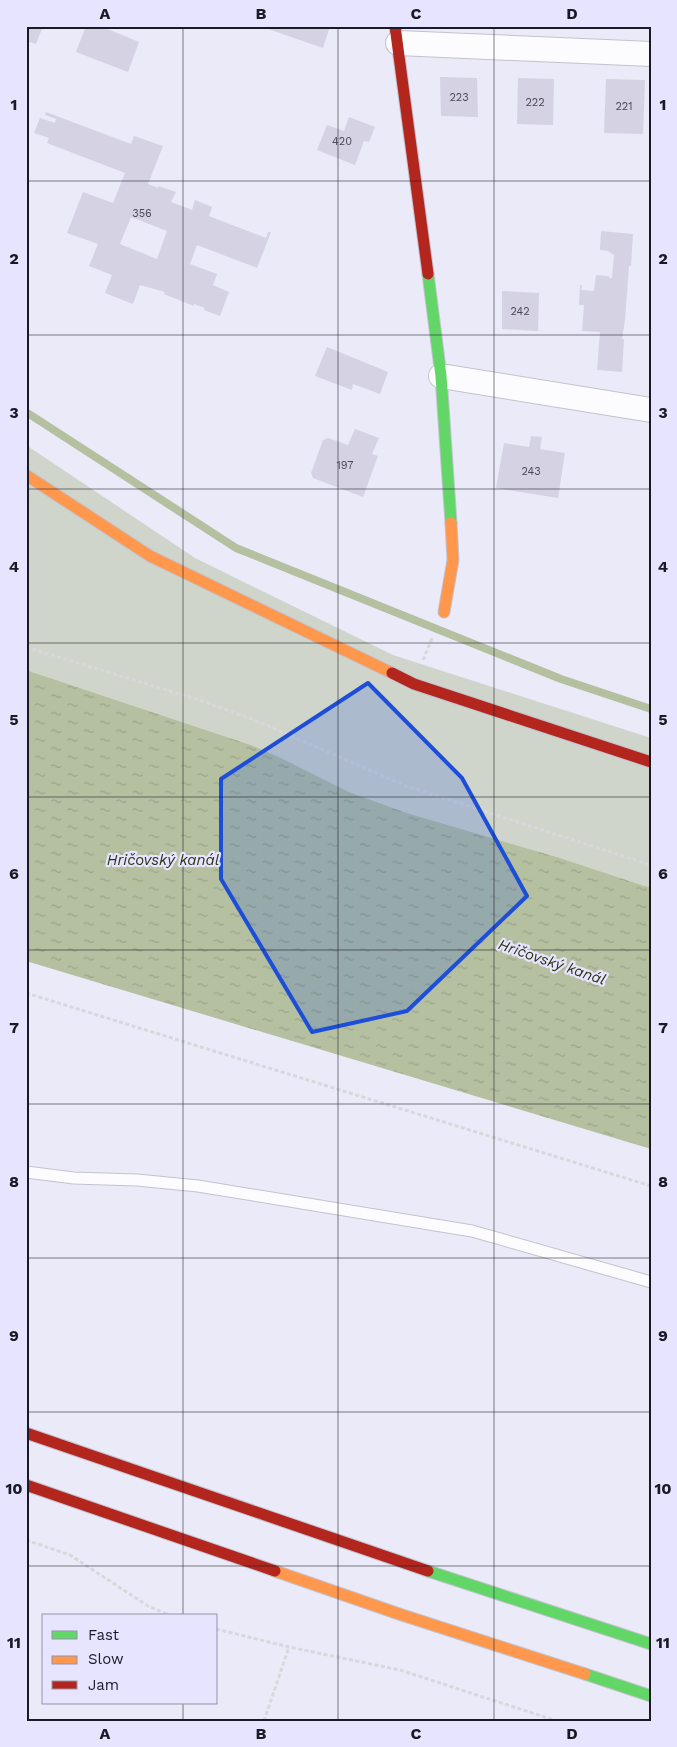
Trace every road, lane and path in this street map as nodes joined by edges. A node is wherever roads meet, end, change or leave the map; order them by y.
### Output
1 (396, 35) edge
2 (651, 54) edge
3 (441, 376) junction
4 (651, 410) edge
5 (26, 475) edge
6 (444, 612) dead end
7 (26, 647) edge
8 (651, 762) edge
9 (651, 865) edge
10 (26, 993) edge
11 (26, 1172) edge
12 (651, 1186) edge
13 (651, 1282) edge
14 (26, 1433) edge
15 (26, 1485) edge
16 (26, 1540) edge
17 (167, 1614) edge
18 (218, 1629) edge
19 (651, 1644) edge
20 (289, 1647) junction
21 (651, 1696) edge
22 (264, 1721) edge
23 (557, 1721) edge

1 - 2 street
1 - 3 main road
3 - 4 street
3 - 6 main road
5 - 8 main road
7 - 9 path
10 - 12 path
11 - 13 lane
14 - 19 main road
15 - 21 main road
16 - 17 path
18 - 20 path
20 - 22 path
20 - 23 path

